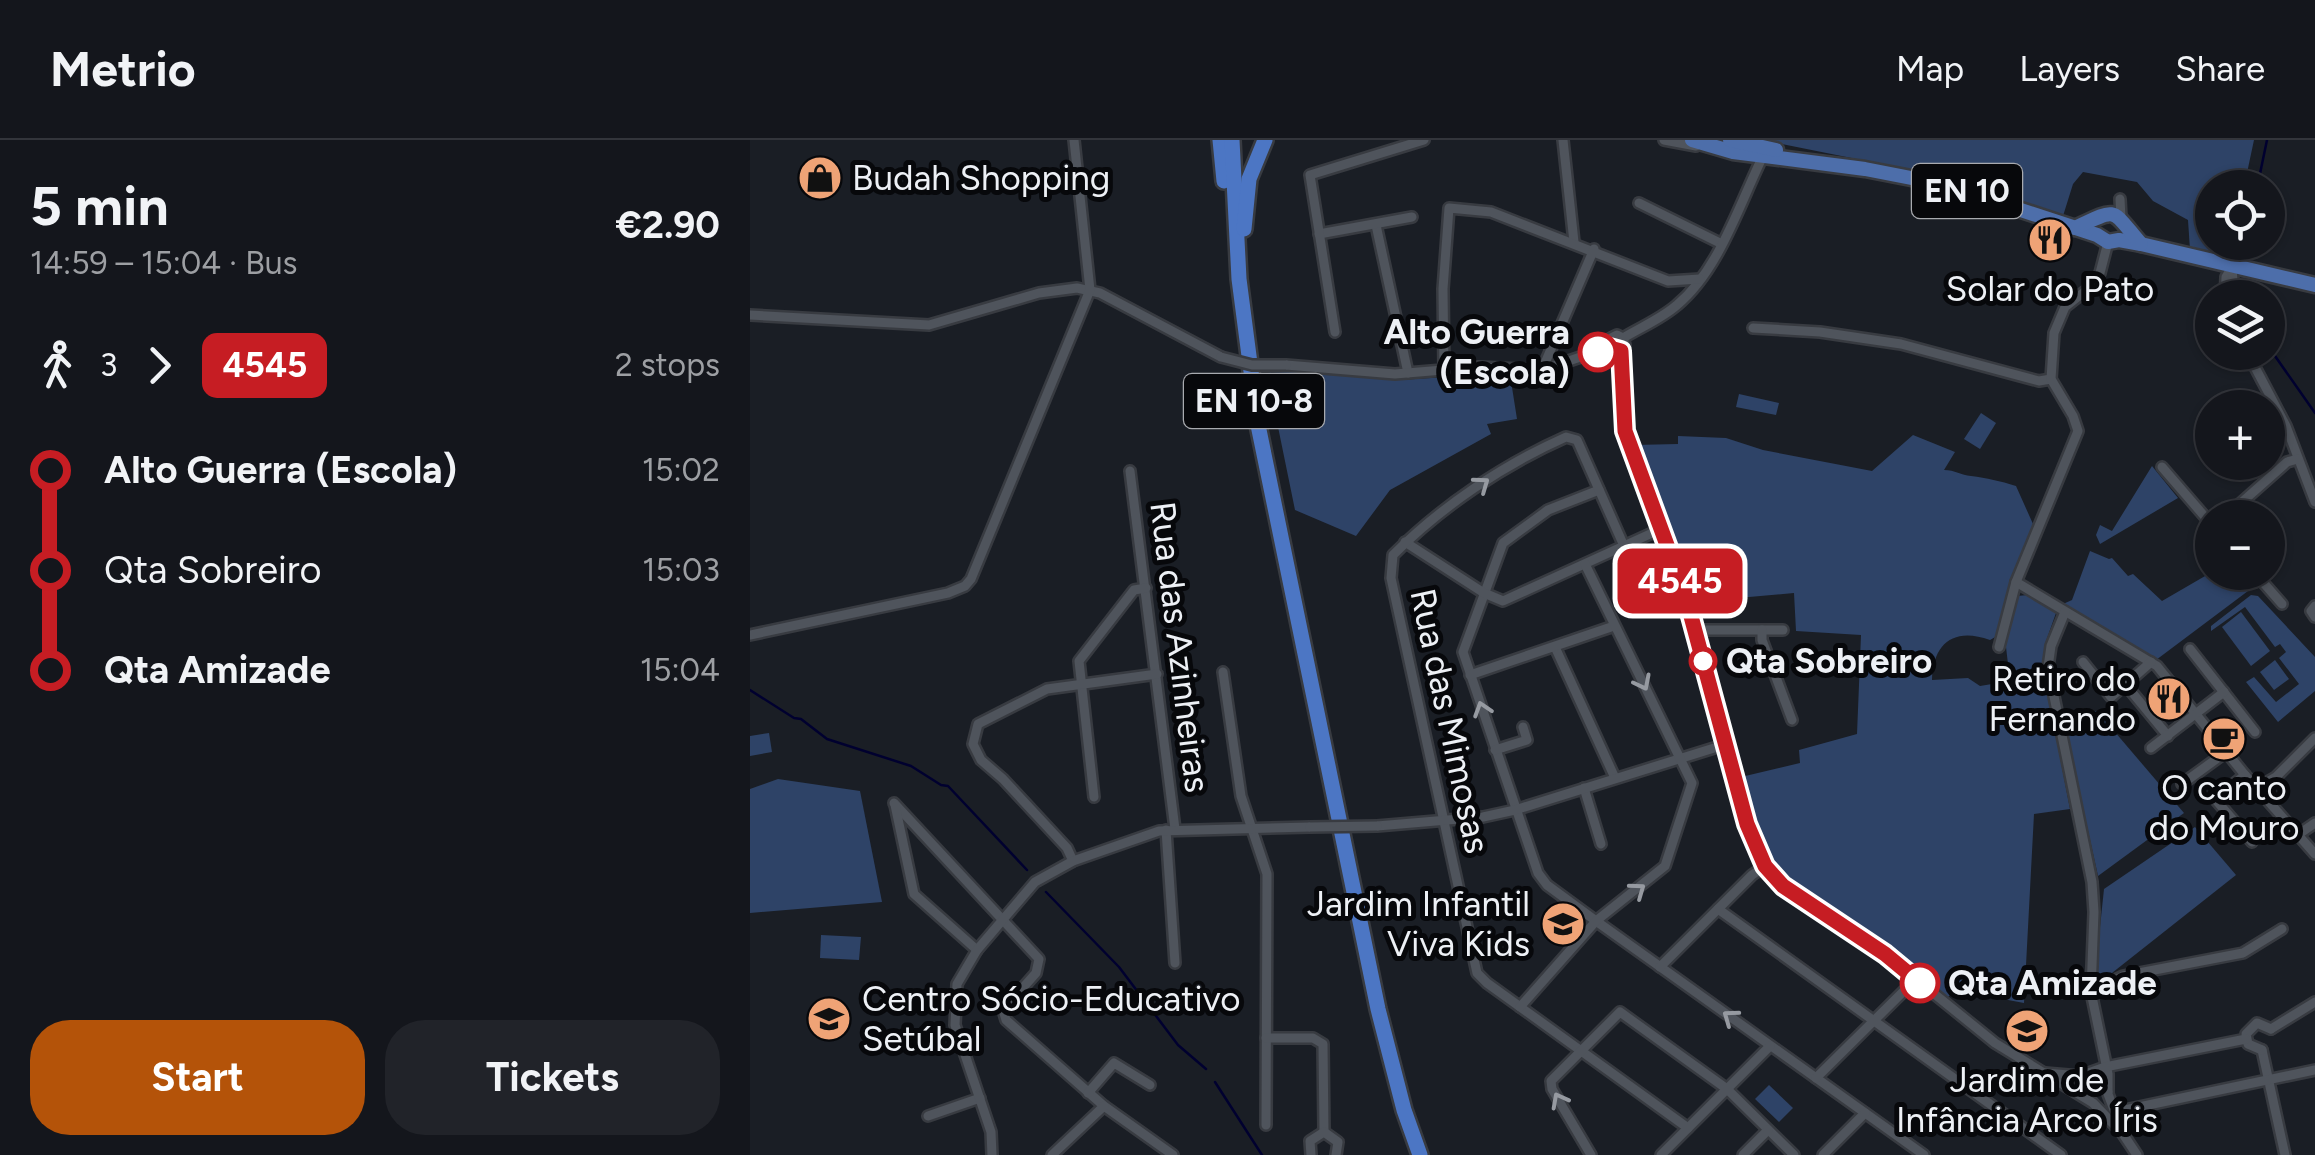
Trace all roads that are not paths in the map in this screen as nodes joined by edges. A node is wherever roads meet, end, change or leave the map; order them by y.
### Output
1 (1074, 140) edge
2 (1220, 140) edge
3 (1235, 140) edge
4 (1265, 140) edge
5 (1424, 140) edge
6 (1563, 140) edge
7 (1664, 140) edge
8 (1692, 140) edge
9 (1731, 146) edge
10 (1763, 156) junction
11 (1855, 168) junction
12 (1638, 203) dead end
13 (1412, 217) dead end
14 (2113, 217) junction
15 (1376, 225) junction
16 (2075, 228) junction
17 (1319, 234) junction
18 (1243, 238) junction
19 (2108, 239) junction
20 (1574, 242) junction
21 (1720, 243) junction
22 (2141, 244) junction
23 (1594, 250) junction
24 (2232, 266) junction
25 (1239, 278) junction
26 (1700, 279) junction
27 (2226, 280) edge
28 (2315, 284) edge
29 (1090, 290) junction
30 (750, 315) edge
31 (1754, 328) dead end
32 (1334, 332) dead end
33 (1616, 349) junction
34 (1444, 370) junction
35 (1542, 370) junction
36 (2256, 370) edge
37 (1408, 374) junction
38 (2051, 379) junction
39 (2298, 458) junction
40 (2162, 467) dead end
41 (1130, 471) dead end
42 (1599, 490) junction
43 (2244, 500) edge
44 (2315, 502) edge
45 (2195, 505) edge
46 (1661, 528) junction
47 (1405, 542) junction
48 (1624, 546) junction
49 (1586, 564) junction
50 (2016, 582) junction
51 (1146, 588) junction
52 (2270, 590) edge
53 (1484, 593) junction
54 (2282, 604) dead end
55 (2315, 606) edge
56 (2065, 612) junction
57 (2315, 616) edge
58 (1301, 626) junction
59 (1614, 626) junction
60 (1693, 630) junction
61 (1762, 630) junction
62 (1783, 630) dead end
63 (750, 635) edge
64 (1555, 647) junction
65 (1999, 647) dead end
66 (2190, 649) dead end
67 (2083, 662) dead end
68 (2151, 662) junction
69 (1223, 672) dead end
70 (1157, 674) junction
71 (1470, 676) junction
72 (1080, 684) junction
73 (2126, 685) junction
74 (2224, 692) junction
75 (2196, 714) junction
76 (1792, 720) dead end
77 (1523, 728) dead end
78 (2254, 732) dead end
79 (2168, 736) junction
80 (2315, 738) edge
81 (1727, 744) junction
82 (2151, 748) dead end
83 (1495, 750) junction
84 (2226, 752) junction
85 (1680, 758) junction
86 (2245, 775) junction
87 (1615, 778) junction
88 (2182, 784) dead end
89 (1584, 788) junction
90 (2257, 788) junction
91 (1094, 797) dead end
92 (1514, 810) junction
93 (1442, 822) junction
94 (2315, 822) edge
95 (1251, 828) junction
96 (1170, 829) junction
97 (2299, 834) junction
98 (2252, 842) dead end
99 (1601, 844) dead end
100 (2315, 854) edge
101 (1073, 861) junction
102 (1765, 866) junction
103 (1718, 909) junction
104 (1004, 920) junction
105 (1596, 921) junction
106 (2282, 930) dead end
107 (976, 950) junction
108 (1175, 963) dead end
109 (1660, 967) junction
110 (1916, 979) junction
111 (2091, 992) junction
112 (2315, 1002) edge
113 (1520, 1007) junction
114 (1874, 1021) junction
115 (1266, 1038) junction
116 (2246, 1039) junction
117 (2269, 1041) junction
118 (1770, 1046) junction
119 (1579, 1050) junction
120 (2105, 1066) junction
121 (2315, 1070) edge
122 (2042, 1072) junction
123 (2079, 1076) junction
124 (1816, 1078) junction
125 (2270, 1079) junction
126 (1150, 1086) dead end
127 (1727, 1088) junction
128 (1088, 1092) junction
129 (2078, 1093) junction
130 (2108, 1093) junction
131 (980, 1098) junction
132 (2093, 1103) junction
133 (1104, 1106) junction
134 (2116, 1112) junction
135 (1864, 1113) junction
136 (928, 1116) dead end
137 (1266, 1125) dead end
138 (1688, 1128) junction
139 (1768, 1130) junction
140 (1324, 1132) junction
141 (2123, 1134) junction
142 (992, 1155) edge
143 (1052, 1155) edge
144 (1173, 1155) edge
145 (1311, 1155) edge
146 (1336, 1155) edge
147 (1420, 1155) edge
148 (1591, 1155) edge
149 (1662, 1155) edge
150 (1742, 1155) edge
151 (1794, 1155) edge
152 (1823, 1155) edge
153 (1924, 1155) edge
154 (2061, 1155) edge
155 (2137, 1155) edge
156 (2285, 1155) edge

1 - 29 street
2 - 25 highway
3 - 18 highway, EN 10-8
3 - 25 highway, EN 10-8
4 - 18 highway
5 - 17 street
6 - 20 street
7 - 9 street
8 - 9 main road, EN 10
9 - 10 main road, EN 10
9 - 11 main road, EN 10
10 - 11 main road, EN 10
10 - 21 street
11 - 16 main road, EN 10
12 - 21 street
13 - 15 street
14 - 16 main road
14 - 19 main road
14 - 19 main road
14 - 22 main road
15 - 17 street
15 - 37 street
16 - 19 main road, EN 10
17 - 32 street
18 - 58 highway, EN 10-8
19 - 22 main road, EN 10
19 - 38 street
20 - 23 street
20 - 34 street
21 - 26 street
22 - 24 main road, EN 10
23 - 26 street
23 - 35 street
24 - 27 street
24 - 28 main road, EN 10
25 - 58 highway, EN 10-8
26 - 33 street
29 - 30 street
29 - 37 street, bridge
29 - 63 street
31 - 38 street
33 - 35 street
33 - 46 street
34 - 35 street
34 - 37 street
36 - 39 street
38 - 50 street
39 - 43 street
39 - 44 street
40 - 45 street
41 - 51 street, Rua das Azinheiras
47 -> 42 street, Rua das Mimosas
42 - 48 street, Rua das Mimosas
42 - 53 street
46 - 48 street
46 - 60 street
47 - 53 street
47 - 93 street, Rua das Mimosas
48 - 49 street
49 - 53 street
49 - 59 street
50 - 56 street
50 - 65 street
51 - 70 street, Rua das Azinheiras
51 - 72 street
52 - 54 street
53 - 71 street
55 - 57 street
56 - 68 street
56 - 111 street
58 - 147 highway, EN 10-8
59 - 64 street
59 -> 85 street
60 - 61 street
60 - 81 street
61 - 62 street
61 - 76 street
64 - 71 street
64 - 87 street
66 - 74 street
67 - 73 street
68 - 73 street
68 - 75 street
69 - 95 street
70 - 72 street
70 - 96 street, Rua das Azinheiras
83 -> 71 street
72 - 91 street
72 - 101 street
73 - 79 street
74 - 75 street
74 - 78 street
75 - 79 street
75 - 84 street
77 - 83 street
79 - 82 street
80 - 90 street
81 - 85 street
81 - 102 street
83 - 92 street
84 - 86 street
84 - 88 street
85 - 87 street
105 -> 85 street
86 - 90 street
86 - 98 street
87 - 89 street
89 - 92 street
89 - 99 street
90 - 97 street
92 - 93 street
92 - 105 street
93 - 95 street, bridge
93 - 113 street, Rua das Mimosas
94 - 97 street
95 - 96 street
95 - 115 street
96 - 101 street
96 - 108 street, Rua das Azinheiras
97 - 100 street
101 - 104 street
102 - 103 street
102 - 110 street
103 - 109 street
103 - 114 street
104 - 107 street
104 - 107 street
104 - 128 street
105 - 109 street
105 - 113 street
106 - 111 street
107 - 131 street
118 -> 109 street
110 - 114 street
110 - 122 street
111 - 120 street
112 - 117 street
113 - 119 street, Rua das Mimosas
114 - 124 street
114 - 154 street
115 - 137 street
115 - 140 street
116 - 117 street
116 - 117 street
116 - 120 street
117 - 125 street
118 - 124 street
118 - 127 street
119 - 127 street
119 - 138 street, Rua das Mimosas
148 -> 119 street
120 - 123 street
120 - 130 street
121 - 125 street
122 - 123 street
122 - 129 street
123 - 129 street
123 - 130 street
124 - 135 street
125 - 134 street
125 - 156 street
126 - 128 street
127 - 138 street
127 - 139 street
128 - 133 street
129 - 132 street
130 - 132 street
130 - 134 street
131 - 136 street
131 - 142 street
132 - 141 street
133 - 143 street
133 - 144 street
134 - 141 street
135 - 152 street
135 - 153 street
138 - 149 street
139 - 150 street
139 - 151 street
140 - 145 street
140 - 146 street
141 - 155 street

